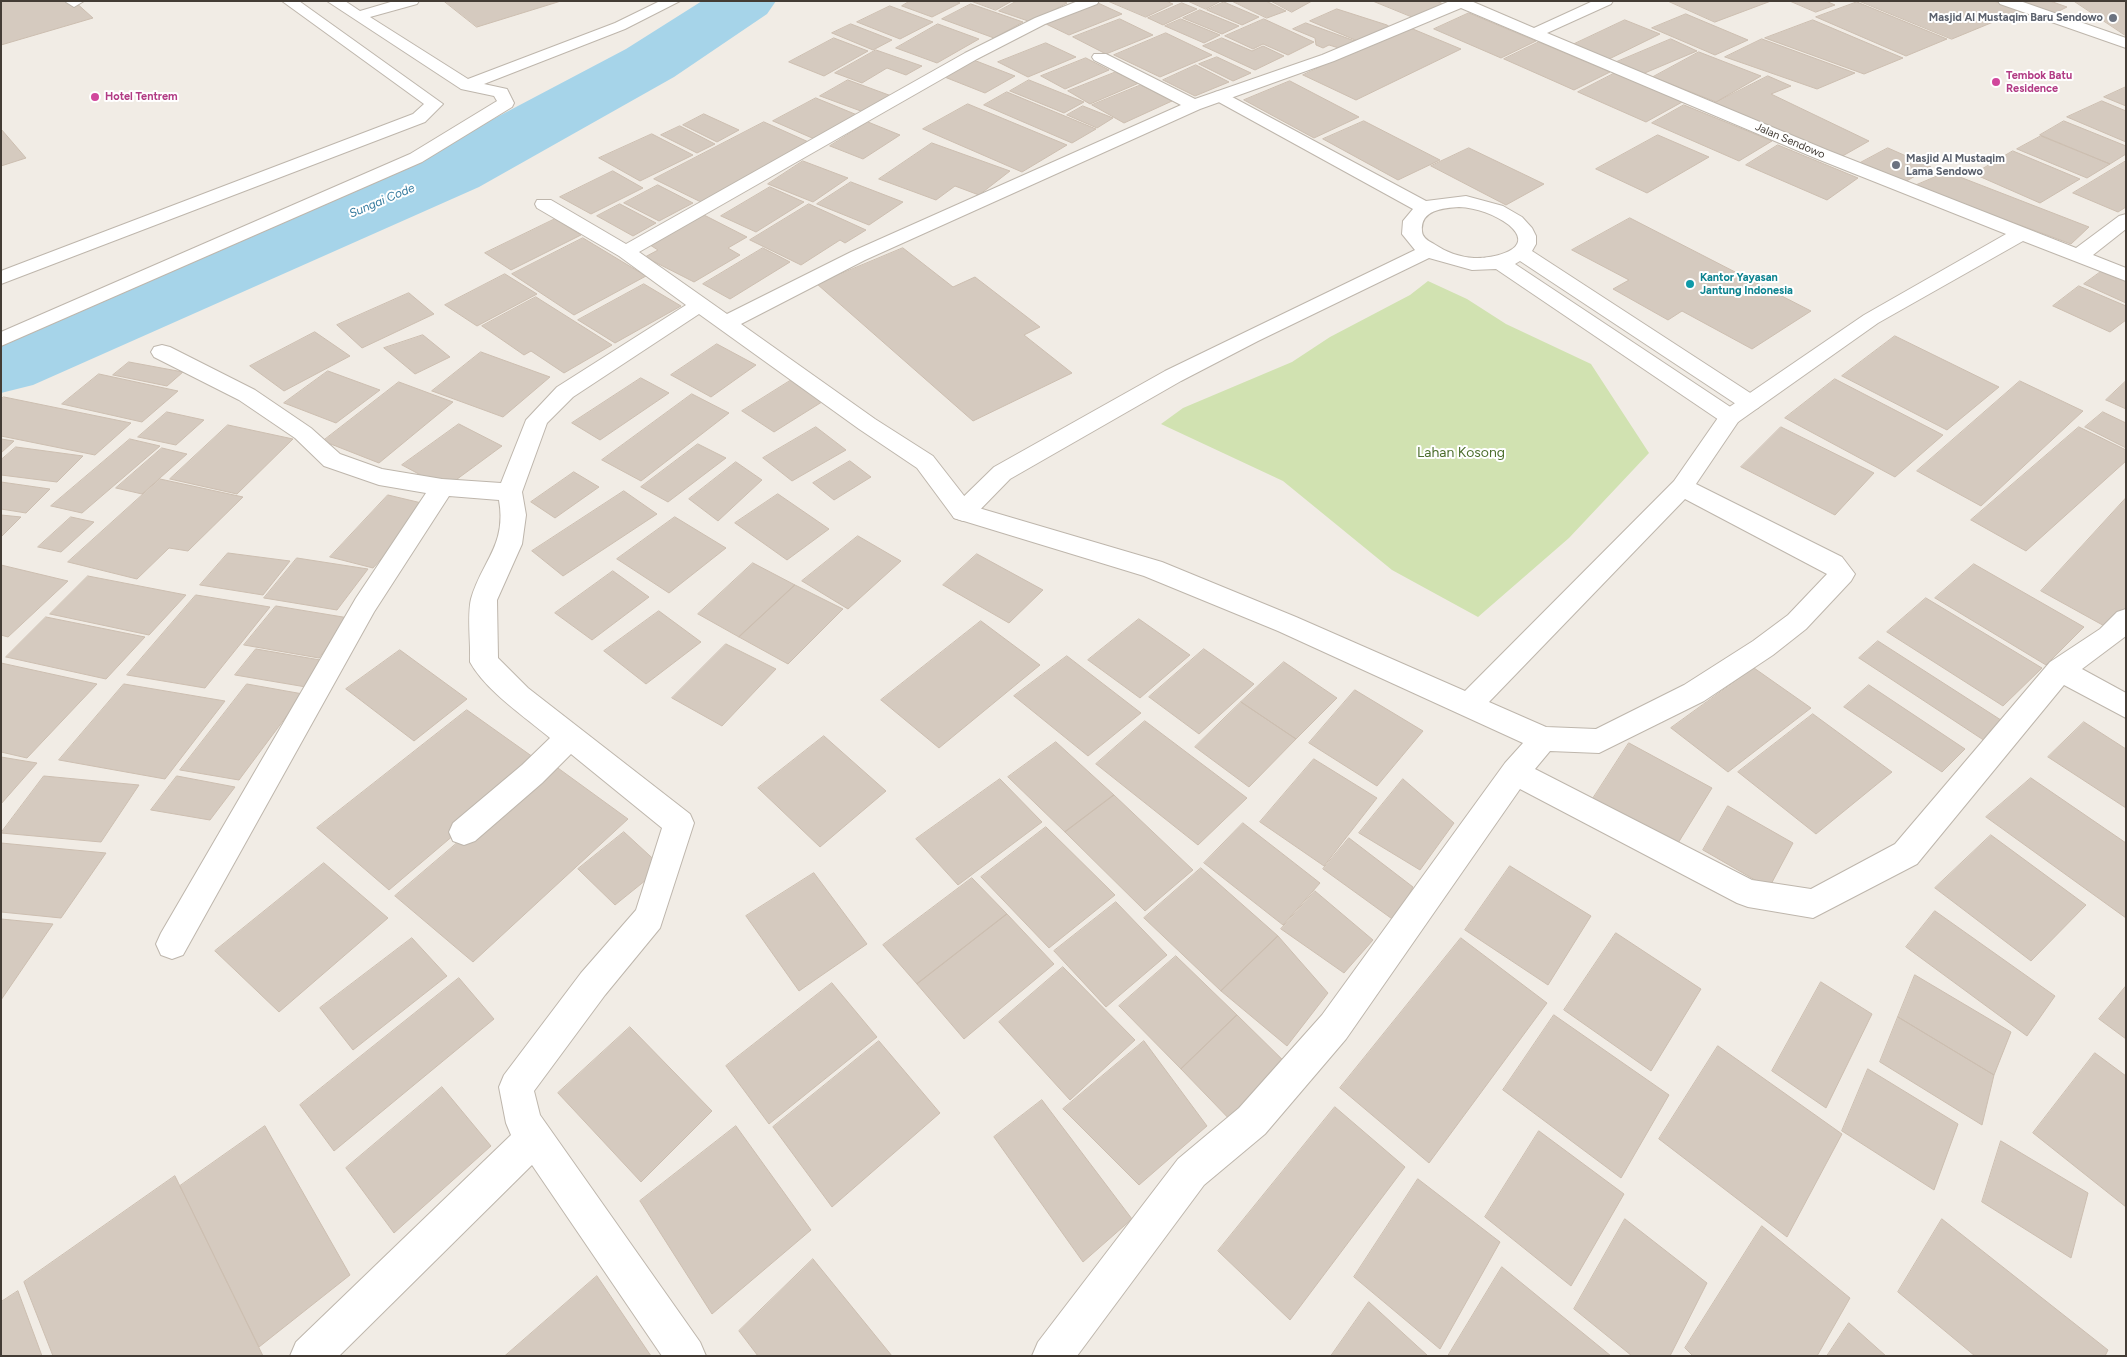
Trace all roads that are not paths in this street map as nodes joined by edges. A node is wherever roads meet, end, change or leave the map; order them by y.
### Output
1 (289, 1) edge
2 (334, 1) edge
3 (412, 1) edge
4 (673, 1) edge
5 (1092, 1) edge
6 (1606, 1) edge
7 (2005, 1) edge
8 (1459, 2) edge
9 (358, 16) junction
10 (1532, 34) junction
11 (2126, 43) edge
12 (1100, 57) dead end
13 (467, 85) junction
14 (1221, 96) junction
15 (1194, 105) junction
16 (544, 204) dead end
17 (1424, 208) junction
18 (2126, 220) edge
19 (2021, 234) junction
20 (1429, 251) junction
21 (626, 252) junction
22 (1521, 253) junction
23 (2079, 256) junction
24 (1500, 263) junction
25 (2126, 275) edge
26 (1, 278) edge
27 (701, 304) junction
28 (726, 323) junction
29 (1, 340) edge
30 (162, 352) dead end
31 (1750, 403) junction
32 (1730, 417) junction
33 (442, 487) junction
34 (1682, 487) junction
35 (510, 492) junction
36 (963, 512) junction
37 (2126, 619) edge
38 (2060, 670) junction
39 (1468, 706) junction
40 (2126, 707) edge
41 (570, 737) junction
42 (1543, 739) junction
43 (1515, 772) junction
44 (464, 832) dead end
45 (172, 944) dead end
46 (534, 1138) junction
47 (310, 1356) edge
48 (686, 1356) edge
49 (1052, 1356) edge

1 - 26 street
2 - 9 street
3 - 9 street
4 - 13 street
5 - 21 street
6 - 10 street
7 - 11 street
8 - 10 street, Jalan Sendowo
8 - 14 street
9 - 13 street
10 - 19 street, Jalan Sendowo
12 - 15 street
13 - 29 street
14 - 15 street
14 - 17 street
15 - 28 street
16 - 21 street
17 - 20 street
17 - 22 street
18 - 23 street
19 - 23 street, Jalan Sendowo
19 - 31 street
20 - 24 street
20 - 36 street
21 - 27 street
22 - 24 street
22 - 31 street
23 - 25 street, Jalan Sendowo
24 - 32 street
27 - 28 street
27 - 35 street
28 - 36 street
30 - 33 street
31 - 32 street
32 - 34 street
33 - 35 street
33 - 45 street
34 - 39 street
34 - 42 street
35 - 41 street
36 - 39 street
37 - 38 street
38 - 40 street
38 - 43 street
39 - 42 street
41 - 44 street
41 - 46 street
42 - 43 street
43 - 49 street
46 - 47 street
46 - 48 street

